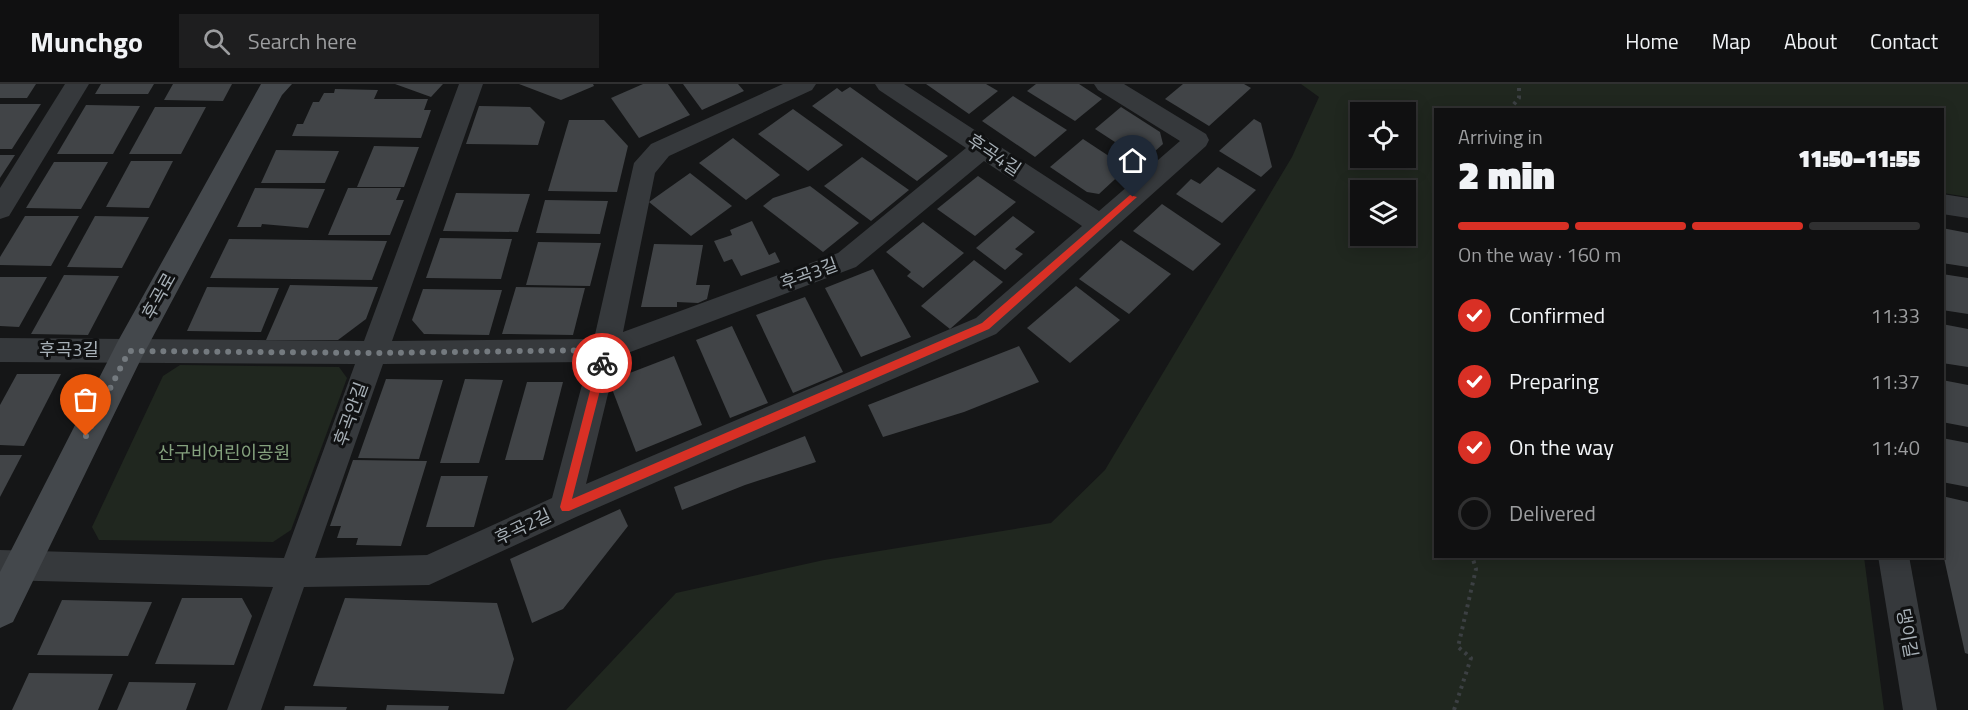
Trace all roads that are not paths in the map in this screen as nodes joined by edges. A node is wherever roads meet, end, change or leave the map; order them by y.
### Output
1 (77, 84) edge
2 (278, 84) edge
3 (471, 84) edge
4 (804, 84) edge
5 (887, 84) edge
6 (1106, 84) edge
7 (984, 147) junction
8 (1944, 204) edge
9 (1968, 208) edge
10 (0, 209) edge
11 (1101, 226) junction
12 (0, 350) edge
13 (605, 350) junction
14 (129, 351) junction
15 (373, 353) junction
16 (565, 507) junction
17 (1893, 558) edge
18 (11, 565) edge
19 (293, 573) junction
20 (0, 610) edge
21 (244, 710) edge
22 (1920, 710) edge

1 - 10 street
2 - 14 street, 후곡로
3 - 15 street, 후곡안길
4 - 13 street
5 - 7 street, 후곡4길
6 - 11 street, 후곡2길
7 - 11 street, 후곡4길
7 - 13 street, 후곡3길
8 - 9 street
11 - 16 street, 후곡2길
12 - 14 street, 후곡3길
13 - 15 street, 후곡3길
13 - 16 street
14 - 15 street, 후곡3길
14 - 18 street, 후곡로
15 - 19 street, 후곡안길
16 - 19 street, 후곡2길
17 - 22 street, 댕이길
18 - 19 street, 후곡2길
18 - 20 street, 후곡로
19 - 21 street, 후곡안길

